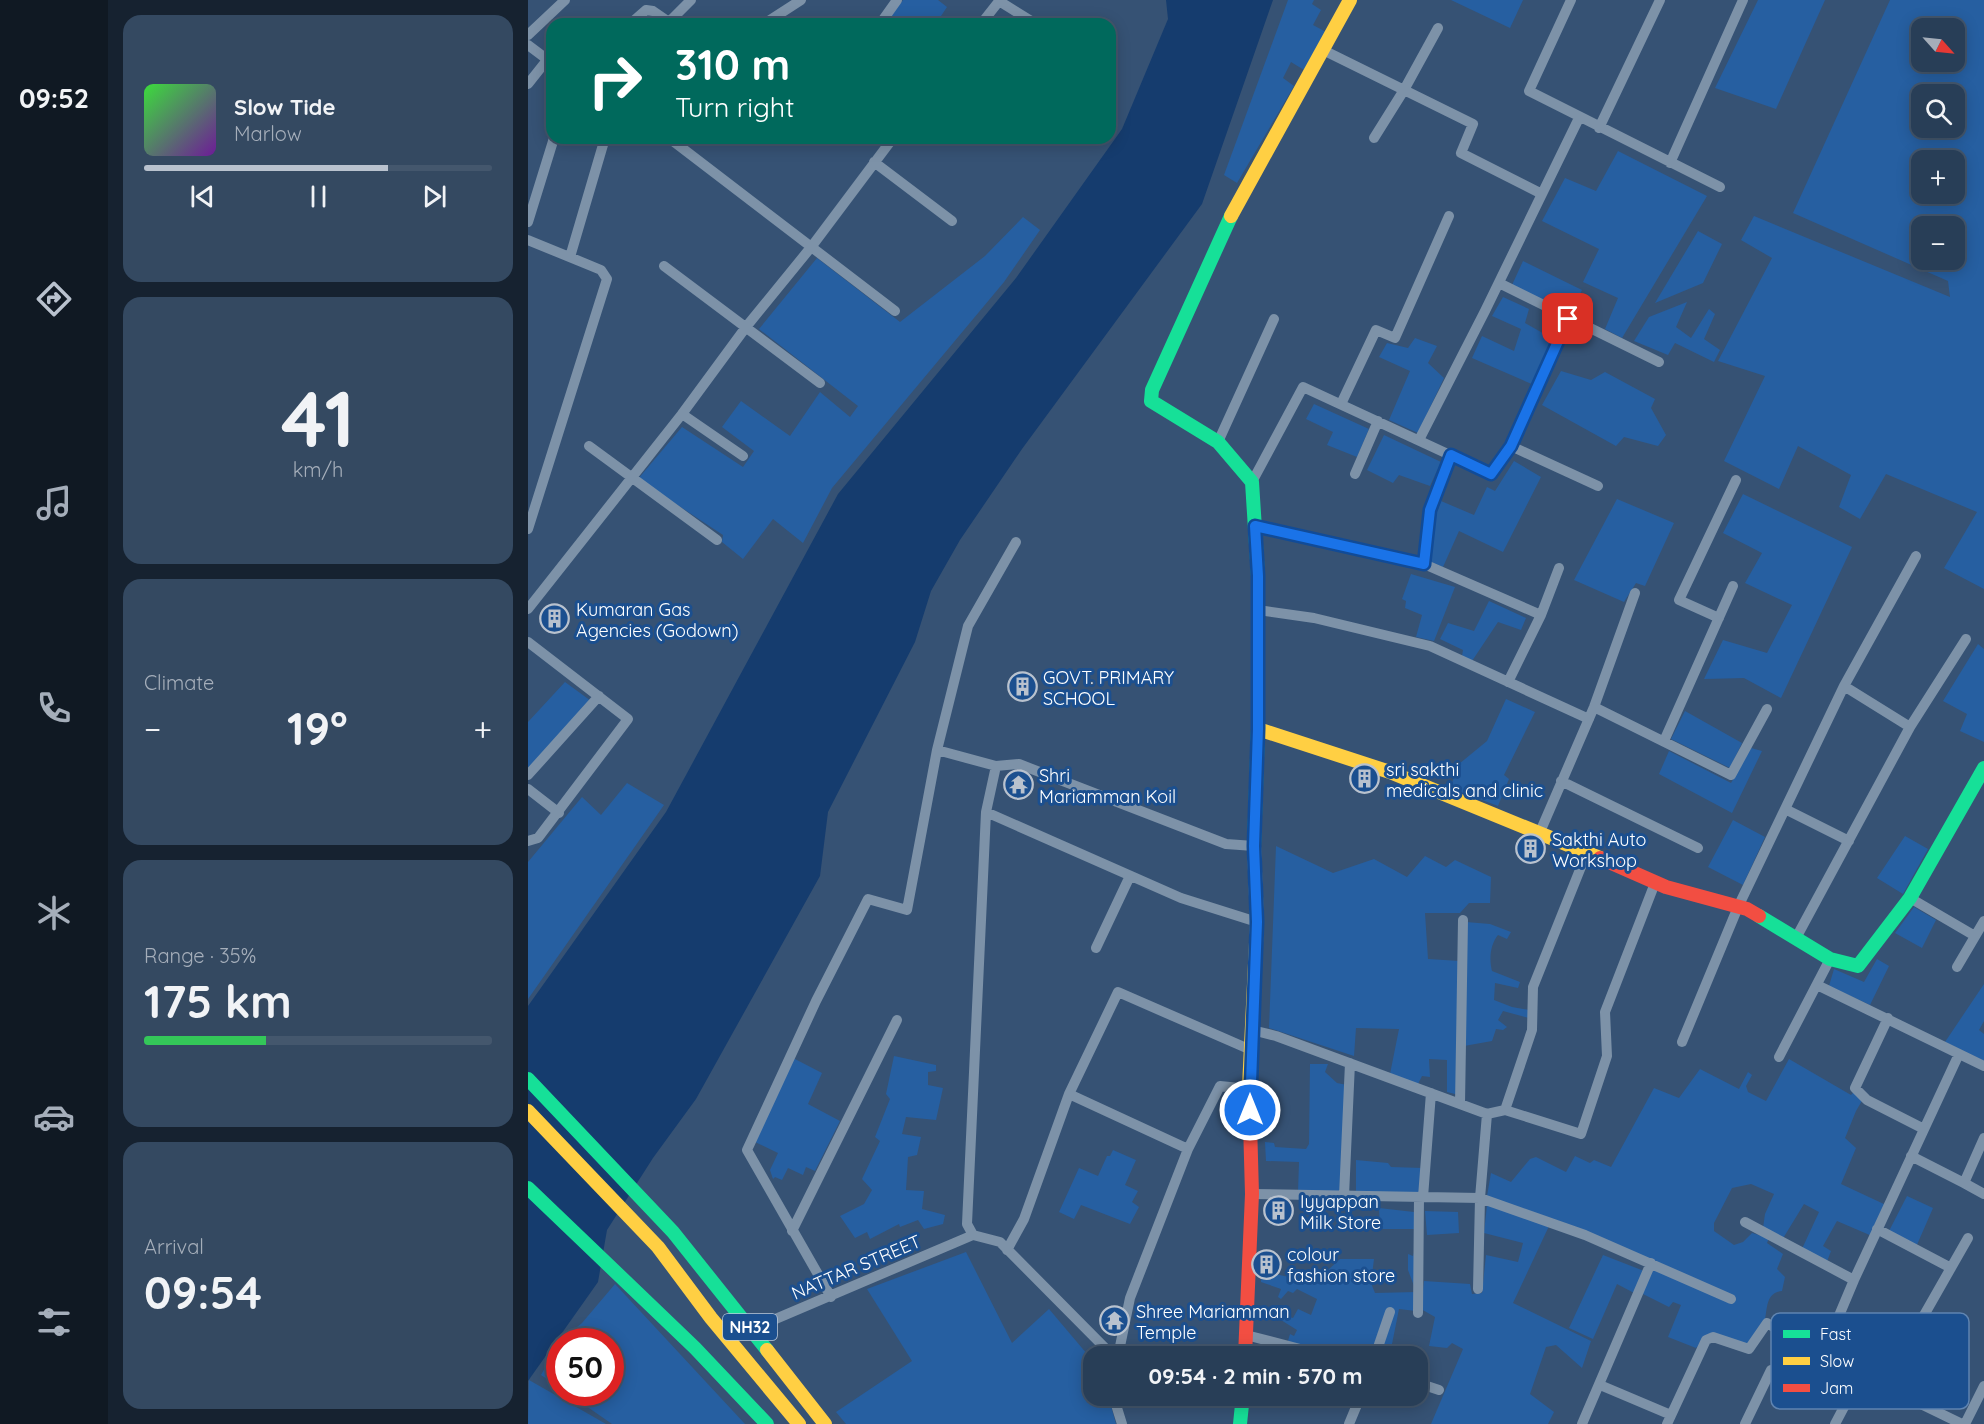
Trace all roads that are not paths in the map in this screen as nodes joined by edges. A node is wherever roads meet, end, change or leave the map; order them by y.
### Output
1 (565, 0) edge
2 (691, 0) edge
3 (801, 0) edge
4 (897, 0) edge
5 (1000, 0) edge
6 (1350, 0) edge
7 (1570, 0) edge
8 (1660, 0) edge
9 (1738, 2) edge
10 (637, 18) edge
11 (663, 18) edge
12 (673, 18) edge
13 (773, 18) edge
14 (884, 18) edge
15 (986, 18) edge
16 (1027, 18) edge
17 (1438, 28) dead end
18 (528, 35) edge
19 (528, 45) edge
20 (1323, 50) junction
21 (546, 59) edge
22 (546, 66) edge
23 (528, 84) edge
24 (1404, 90) junction
25 (1579, 118) junction
26 (1599, 128) junction
27 (1374, 138) dead end
28 (552, 144) edge
29 (603, 144) edge
30 (677, 144) edge
31 (888, 144) edge
32 (874, 162) junction
33 (1670, 163) junction
34 (1720, 187) dead end
35 (1542, 194) junction
36 (1449, 216) dead end
37 (952, 221) dead end
38 (528, 222) edge
39 (528, 240) edge
40 (812, 246) junction
41 (570, 257) junction
42 (664, 266) dead end
43 (1499, 283) junction
44 (895, 311) dead end
45 (1274, 319) dead end
46 (1568, 319) junction
47 (746, 327) junction
48 (1659, 362) dead end
49 (820, 383) dead end
50 (1341, 404) junction
51 (682, 414) junction
52 (1378, 421) junction
53 (1419, 440) junction
54 (1218, 442) junction
55 (589, 446) dead end
56 (1511, 446) junction
57 (1451, 455) junction
58 (743, 456) dead end
59 (1355, 474) dead end
60 (631, 478) junction
61 (1736, 480) dead end
62 (1252, 482) junction
63 (1598, 486) dead end
64 (1255, 526) junction
65 (528, 529) edge
66 (717, 540) dead end
67 (1016, 542) dead end
68 (1916, 556) dead end
69 (1424, 564) junction
70 (1559, 568) dead end
71 (1733, 586) dead end
72 (1635, 593) dead end
73 (528, 609) edge
74 (1258, 610) junction
75 (1541, 615) junction
76 (1719, 618) junction
77 (1966, 639) dead end
78 (528, 642) edge
79 (1508, 681) junction
80 (1844, 686) junction
81 (599, 696) junction
82 (1594, 707) junction
83 (1767, 709) dead end
84 (1589, 720) junction
85 (1910, 727) junction
86 (1258, 729) junction
87 (1664, 741) junction
88 (937, 750) junction
89 (996, 766) junction
90 (1984, 768) edge
91 (528, 775) edge
92 (1561, 781) junction
93 (528, 789) edge
94 (1785, 809) junction
95 (986, 812) junction
96 (559, 813) junction
97 (1540, 832) junction
98 (528, 841) edge
99 (1849, 842) junction
100 (1254, 846) junction
101 (1698, 848) dead end
102 (1587, 852) junction
103 (1130, 876) junction
104 (1655, 883) junction
105 (1910, 898) junction
106 (1738, 907) junction
107 (1463, 920) dead end
108 (1984, 921) edge
109 (1257, 922) junction
110 (1975, 936) junction
111 (1796, 938) junction
112 (1096, 948) dead end
113 (1830, 959) junction
114 (1957, 967) dead end
115 (1818, 985) junction
116 (1888, 1018) junction
117 (897, 1020) dead end
118 (1252, 1030) junction
119 (1682, 1042) dead end
120 (1251, 1050) junction
121 (1959, 1054) junction
122 (1779, 1057) dead end
123 (1350, 1063) junction
124 (1984, 1066) edge
125 (528, 1079) edge
126 (1249, 1089) junction
127 (1431, 1093) junction
128 (1069, 1094) junction
129 (1460, 1104) junction
130 (1505, 1110) junction
131 (528, 1111) edge
132 (1487, 1114) junction
133 (1924, 1129) junction
134 (1984, 1138) edge
135 (1188, 1149) junction
136 (1911, 1156) junction
137 (1964, 1183) junction
138 (528, 1188) edge
139 (1252, 1194) junction
140 (1984, 1194) edge
141 (1344, 1196) junction
142 (1421, 1197) junction
143 (1480, 1198) junction
144 (1745, 1222) dead end
145 (1877, 1229) junction
146 (792, 1231) junction
147 (973, 1235) junction
148 (1968, 1238) dead end
149 (1007, 1250) junction
150 (1651, 1263) junction
151 (1950, 1268) junction
152 (1854, 1280) junction
153 (1478, 1288) dead end
154 (831, 1297) junction
155 (1731, 1299) dead end
156 (1390, 1312) dead end
157 (1418, 1313) dead end
158 (1840, 1313) edge
159 (1925, 1313) edge
160 (1771, 1325) edge
161 (752, 1329) junction
162 (1246, 1335) junction
163 (1103, 1346) edge
164 (1120, 1346) edge
165 (1245, 1346) edge
166 (1288, 1346) edge
167 (1378, 1346) edge
168 (1771, 1370) dead end
169 (1600, 1385) junction
170 (1428, 1386) edge
171 (1984, 1386) edge
172 (1439, 1390) dead end
173 (1116, 1406) edge
174 (1240, 1406) edge
175 (1356, 1406) edge
176 (1843, 1409) edge
177 (1934, 1409) edge
178 (1669, 1420) edge
179 (767, 1424) edge
180 (799, 1424) edge
181 (825, 1424) edge
182 (1122, 1424) edge
183 (1240, 1424) edge
184 (1349, 1424) edge
185 (1582, 1424) edge
186 (1745, 1424) edge
187 (1835, 1424) edge
188 (1964, 1424) edge

1 - 18 street
2 - 12 street
3 - 13 street
4 - 14 street
5 - 15 street
5 - 16 street
6 - 20 main road
7 - 25 street
8 - 26 street
9 - 33 street
10 - 11 street
17 - 24 street
19 - 21 street
20 - 24 street
20 - 54 main road
22 - 23 street
24 - 27 street
24 - 35 street
25 - 26 street
25 - 35 street
26 - 33 street
28 - 38 street
29 - 41 street
30 - 40 street
31 - 32 street
32 - 37 street
32 - 40 street
33 - 34 street
35 - 43 street
36 - 50 street
39 - 41 street
40 - 44 street
40 - 47 street
41 - 65 street
42 - 47 street
43 - 46 street
43 - 53 street
45 - 54 street
46 - 48 street
46 - 56 street
47 - 49 street
47 - 51 street
50 - 52 street
50 - 62 street
51 - 58 street
51 - 60 street
52 - 53 street
52 - 59 street
53 - 57 street
54 - 62 main road
55 - 60 street
56 - 57 street
56 - 63 street
57 - 69 street
60 - 66 street
60 - 73 street
61 - 76 street
62 - 64 main road
64 - 69 street
64 - 74 main road
67 - 88 street
68 - 80 street
69 - 75 street
70 - 75 street
71 - 76 street
72 - 82 street
74 - 79 street
74 - 86 main road
75 - 79 street
76 - 87 street
77 - 85 street
78 - 81 street
79 - 84 street
80 - 85 street
80 - 94 street
81 - 91 street
81 - 96 street
82 - 84 street
82 - 87 street
83 - 87 street
84 - 92 street
85 - 99 street
86 - 97 main road
86 - 100 main road
88 - 89 street
88 - 146 street
89 - 95 street
89 - 100 street
90 - 105 main road
92 - 97 street
92 - 101 street
93 - 96 street
94 - 99 street
94 - 106 street
95 - 103 street
95 - 147 street
96 - 98 street
97 - 102 main road
99 - 111 street
100 - 109 main road
102 - 104 main road
102 - 130 street
103 - 109 street
103 - 112 street
104 - 106 main road
104 - 130 street
105 - 110 street
105 - 113 main road
106 - 111 main road
106 - 119 street
107 - 129 street
108 - 110 street
109 - 118 main road
110 - 114 street
111 - 113 main road
113 - 115 street
115 - 116 street
115 - 122 street
116 - 121 street
116 - 133 street
117 - 146 street
118 - 120 main road
118 - 123 street
120 - 126 main road
120 - 128 street
121 - 124 street
121 - 133 street
123 - 127 street
123 - 141 street
125 - 161 main road, NH32
126 - 135 street
126 - 139 main road
127 - 129 street
127 - 142 street
128 - 135 street
128 - 149 street
129 - 132 street
130 - 132 street
131 - 180 main road, NH32
132 - 143 street
133 - 136 street
134 - 137 street
135 - 164 street
136 - 137 street
136 - 145 street
137 - 140 street
138 - 179 main road
139 - 141 street
139 - 162 main road
141 - 142 street
142 - 143 street
142 - 157 street
143 - 150 street
143 - 153 street
144 - 152 street
145 - 151 street
145 - 152 street
146 - 154 street
147 - 149 street
147 - 154 street, NATTAR STREET
148 - 151 street
149 - 163 street
150 - 155 street
150 - 169 street
151 - 159 street
152 - 158 street
154 - 161 street, NATTAR STREET
156 - 167 street
160 - 178 street
161 - 181 main road, NH32
162 - 165 main road
162 - 166 street
168 - 186 street
169 - 178 street
169 - 185 street
170 - 172 street
171 - 188 street
173 - 182 street
174 - 183 main road
175 - 184 street
176 - 187 street
177 - 188 street

